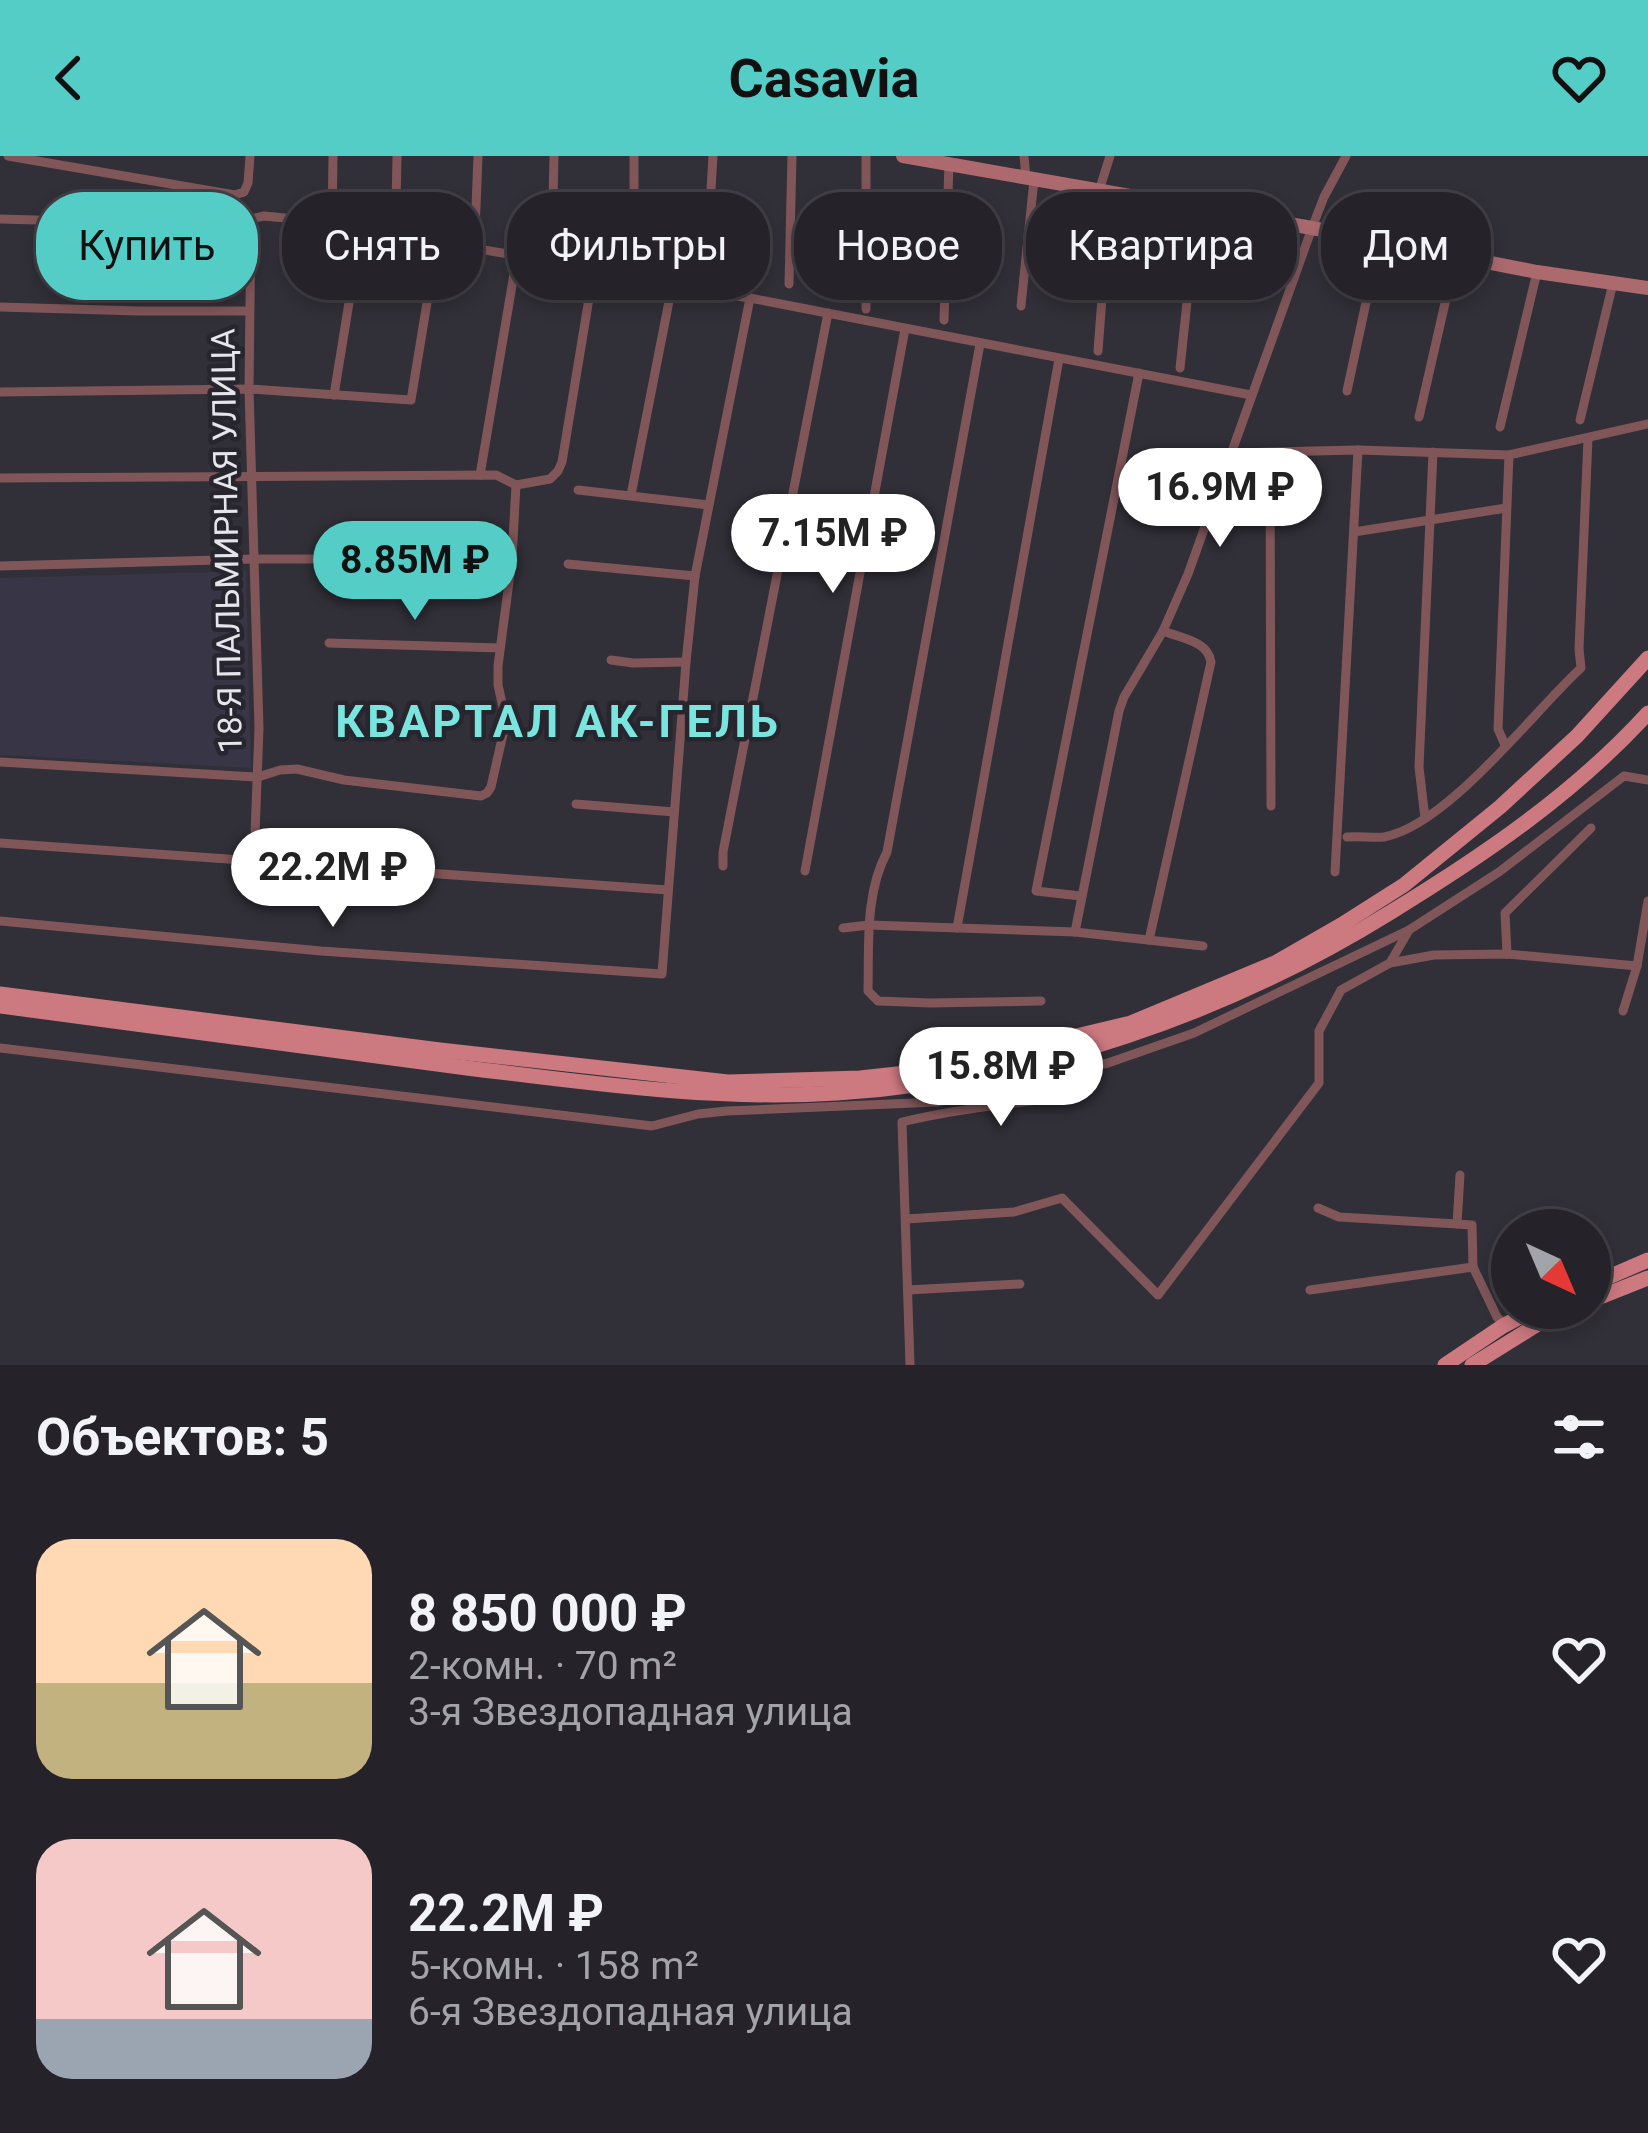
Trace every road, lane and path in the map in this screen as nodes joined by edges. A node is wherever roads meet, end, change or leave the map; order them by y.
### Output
1 (8, 156) edge
2 (250, 156) edge
3 (333, 156) edge
4 (397, 156) edge
5 (478, 156) edge
6 (554, 156) edge
7 (634, 156) edge
8 (713, 156) edge
9 (792, 156) edge
10 (866, 156) edge
11 (903, 156) edge
12 (1024, 156) edge
13 (1110, 156) edge
14 (1346, 156) edge
15 (944, 160) edge
16 (1030, 179) junction
17 (1105, 191) junction
18 (332, 192) edge
19 (396, 192) edge
20 (477, 192) edge
21 (553, 192) edge
22 (634, 192) edge
23 (711, 192) edge
24 (1110, 192) edge
25 (0, 219) edge
26 (36, 220) edge
27 (1297, 226) edge
28 (1312, 228) junction
29 (1321, 230) edge
30 (1491, 262) edge
31 (1538, 272) junction
32 (1613, 283) junction
33 (789, 284) dead end
34 (1648, 288) edge
35 (249, 300) edge
36 (350, 300) edge
37 (428, 300) edge
38 (510, 300) edge
39 (589, 300) edge
40 (669, 300) edge
41 (750, 300) edge
42 (760, 300) edge
43 (1187, 300) edge
44 (1367, 300) edge
45 (1446, 300) edge
46 (1021, 306) dead end
47 (0, 307) edge
48 (866, 309) dead end
49 (249, 311) junction
50 (828, 313) junction
51 (944, 320) dead end
52 (905, 328) junction
53 (980, 344) junction
54 (1098, 351) dead end
55 (1059, 359) junction
56 (1180, 368) dead end
57 (1139, 373) junction
58 (249, 389) junction
59 (1347, 391) dead end
60 (0, 392) edge
61 (334, 395) junction
62 (1251, 395) junction
63 (1419, 417) dead end
64 (1580, 420) dead end
65 (1648, 424) edge
66 (1500, 427) dead end
67 (1588, 439) junction
68 (1358, 450) junction
69 (1433, 452) junction
70 (1232, 453) junction
71 (1270, 454) junction
72 (1508, 455) junction
73 (480, 475) junction
74 (251, 477) junction
75 (0, 478) edge
76 (516, 484) junction
77 (578, 490) dead end
78 (631, 495) junction
79 (709, 505) junction
80 (1506, 508) junction
81 (1430, 520) junction
82 (1354, 532) junction
83 (255, 559) junction
84 (512, 559) junction
85 (568, 564) dead end
86 (0, 566) edge
87 (695, 576) junction
88 (1163, 632) junction
89 (329, 644) dead end
90 (500, 648) junction
91 (1648, 658) edge
92 (610, 660) dead end
93 (686, 662) junction
94 (1648, 713) edge
95 (1504, 745) junction
96 (0, 762) edge
97 (258, 777) junction
98 (1648, 780) edge
99 (576, 804) dead end
100 (1270, 806) dead end
101 (674, 812) junction
102 (1425, 818) junction
103 (1591, 828) dead end
104 (1347, 837) dead end
105 (0, 843) edge
106 (254, 860) junction
107 (724, 866) dead end
108 (805, 871) dead end
109 (1335, 872) dead end
110 (668, 890) junction
111 (1081, 896) junction
112 (1648, 901) edge
113 (0, 921) edge
114 (869, 925) junction
115 (844, 928) dead end
116 (957, 928) junction
117 (1409, 930) junction
118 (1075, 932) junction
119 (1149, 940) junction
120 (1203, 946) dead end
121 (1507, 954) junction
122 (1390, 963) junction
123 (1637, 966) junction
124 (0, 994) edge
125 (1041, 1000) dead end
126 (0, 1006) edge
127 (1623, 1011) dead end
128 (0, 1048) edge
129 (1078, 1095) dead end
130 (1460, 1175) dead end
131 (1318, 1208) dead end
132 (906, 1219) junction
133 (1457, 1223) junction
134 (1648, 1260) edge
135 (1473, 1267) junction
136 (1648, 1278) edge
137 (1624, 1279) junction
138 (1611, 1282) edge
139 (1020, 1284) dead end
140 (1611, 1287) edge
141 (908, 1290) junction
142 (1310, 1290) dead end
143 (1491, 1304) edge
144 (1499, 1329) edge
145 (1533, 1329) edge
146 (910, 1365) edge
147 (1445, 1365) edge
148 (1472, 1365) edge

1 - 2 street
3 - 18 street
4 - 19 street
5 - 20 street
6 - 21 street
7 - 22 street
8 - 23 street
9 - 33 street
10 - 48 street
11 - 15 street
12 - 16 street
13 - 17 street
14 - 28 street
15 - 16 street
15 - 51 street
16 - 17 street
16 - 46 street
17 - 24 street
17 - 54 street
25 - 26 street
27 - 28 street
28 - 29 street
28 - 62 street
30 - 31 street
31 - 32 street
31 - 66 street
32 - 34 street
32 - 64 street
35 - 49 street, 18-Я ПАЛЬМИРНАЯ УЛИЦА
36 - 61 street
37 - 61 street
38 - 73 street
39 - 76 street
40 - 78 street
41 - 79 street
42 - 50 street
43 - 56 street
44 - 59 street
45 - 63 street
47 - 49 street
49 - 58 street, 18-Я ПАЛЬМИРНАЯ УЛИЦА
50 - 52 street
50 - 107 street
52 - 53 street
52 - 108 street
53 - 55 street
53 - 114 street
55 - 57 street
55 - 116 street
57 - 62 street
57 - 111 street
58 - 60 street
58 - 61 street
58 - 74 street, 18-Я ПАЛЬМИРНАЯ УЛИЦА
62 - 70 street
65 - 67 street
67 - 72 street
67 - 95 street
68 - 69 street
68 - 71 street
68 - 82 street
69 - 72 street
69 - 81 street
70 - 71 street
70 - 88 street
71 - 100 street
72 - 80 street
73 - 74 street
73 - 76 street
74 - 75 street
74 - 83 street, 18-Я ПАЛЬМИРНАЯ УЛИЦА
76 - 84 street
77 - 78 street
78 - 79 street
79 - 87 street
80 - 81 street
80 - 95 street
81 - 82 street
81 - 102 street
82 - 109 street
83 - 84 street
83 - 86 street
83 - 97 street, 18-Я ПАЛЬМИРНАЯ УЛИЦА
84 - 90 street
85 - 87 street
87 - 93 street
88 - 111 street
88 - 119 street
89 - 90 street
90 - 97 street
91 - 124 main road
92 - 93 street
93 - 101 street
94 - 126 main road
95 - 102 street
96 - 97 street
97 - 106 street, 18-Я ПАЛЬМИРНАЯ УЛИЦА
98 - 117 street
99 - 101 street
101 - 110 street
102 - 104 street
103 - 121 street
105 - 106 street
106 - 110 street
110 - 113 street
111 - 118 street
112 - 123 street
114 - 115 street
114 - 116 street
114 - 125 street
116 - 118 street
117 - 122 street
117 - 128 street
118 - 119 street
119 - 120 street
121 - 122 street
121 - 123 street
122 - 132 street
123 - 127 street
129 - 132 street
130 - 133 street
131 - 133 street
132 - 141 street
133 - 135 street
134 - 137 main road
135 - 142 street
135 - 143 street
136 - 137 main road
137 - 138 main road
137 - 140 main road
139 - 141 street
141 - 146 street
144 - 147 main road
145 - 148 main road

